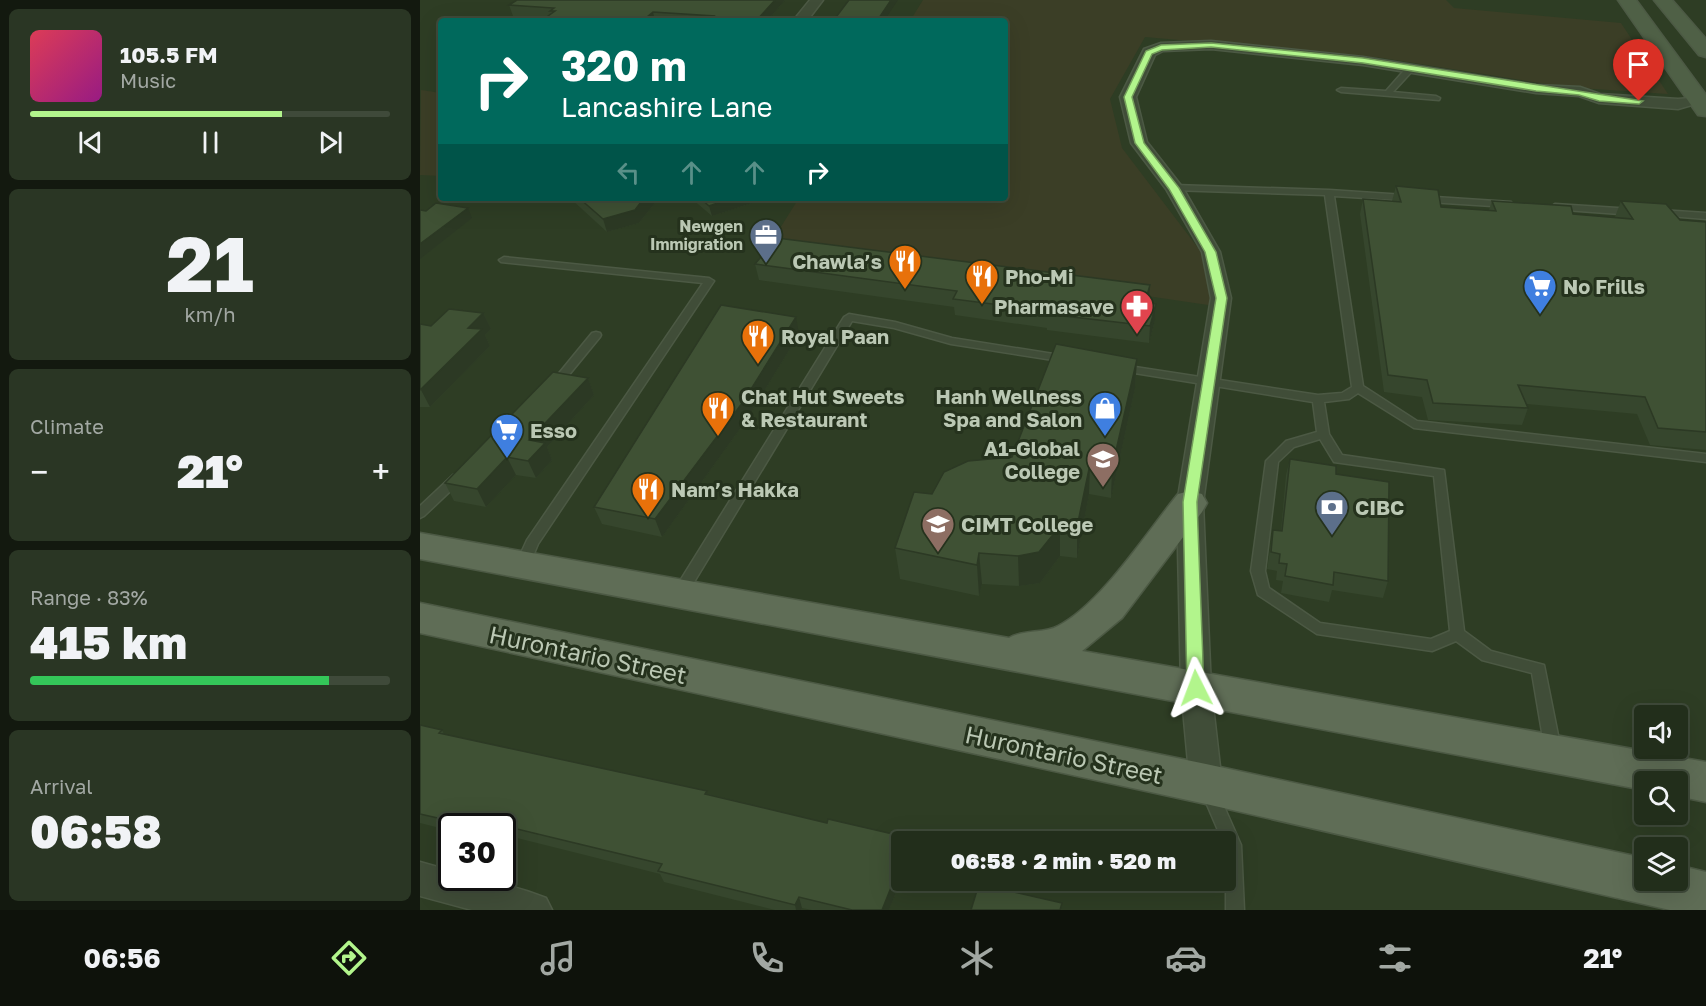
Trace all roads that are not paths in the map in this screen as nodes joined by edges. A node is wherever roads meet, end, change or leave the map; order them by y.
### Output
1 (817, 0) edge
2 (1627, 0) edge
3 (1663, 0) edge
4 (802, 18) edge
5 (1706, 51) edge
6 (1411, 68) junction
7 (1341, 90) dead end
8 (1389, 92) junction
9 (1436, 98) dead end
10 (1704, 104) edge
11 (1174, 188) junction
12 (1329, 193) junction
13 (1515, 204) edge
14 (1548, 207) edge
15 (1706, 216) edge
16 (504, 260) dead end
17 (596, 335) dead end
18 (1079, 361) edge
19 (1113, 366) edge
20 (1207, 381) junction
21 (1358, 388) junction
22 (544, 396) edge
23 (1318, 399) junction
24 (1323, 434) junction
25 (1706, 458) edge
26 (470, 466) edge
27 (1190, 502) junction
28 (420, 513) edge
29 (420, 546) edge
30 (523, 564) junction
31 (680, 593) junction
32 (420, 618) edge
33 (1457, 634) junction
34 (1002, 651) junction
35 (1196, 688) junction
36 (1553, 752) junction
37 (1706, 782) edge
38 (1206, 784) junction
39 (420, 879) edge
40 (1706, 895) edge
41 (534, 910) edge
42 (1235, 910) edge

1 - 4 street
2 - 10 main road
3 - 5 main road
6 - 8 lane
6 - 10 street
6 - 11 street
7 - 8 lane
8 - 9 lane
11 - 12 lane
11 - 20 street
12 - 13 lane
12 - 21 lane
14 - 15 lane
16 - 30 lane
17 - 22 lane
18 - 31 lane
19 - 20 lane
20 - 23 lane
20 - 27 street
21 - 23 lane
21 - 25 lane
23 - 24 lane
24 - 33 lane
24 - 33 lane
26 - 28 lane
27 - 34 main road
27 - 35 street
29 - 30 main road
30 - 31 main road
31 - 34 main road
32 - 38 main road, Hurontario Street
33 - 36 lane
34 - 35 main road
35 - 36 main road
35 - 38 street
36 - 37 main road
38 - 40 main road, Hurontario Street
38 - 42 lane
39 - 41 street

